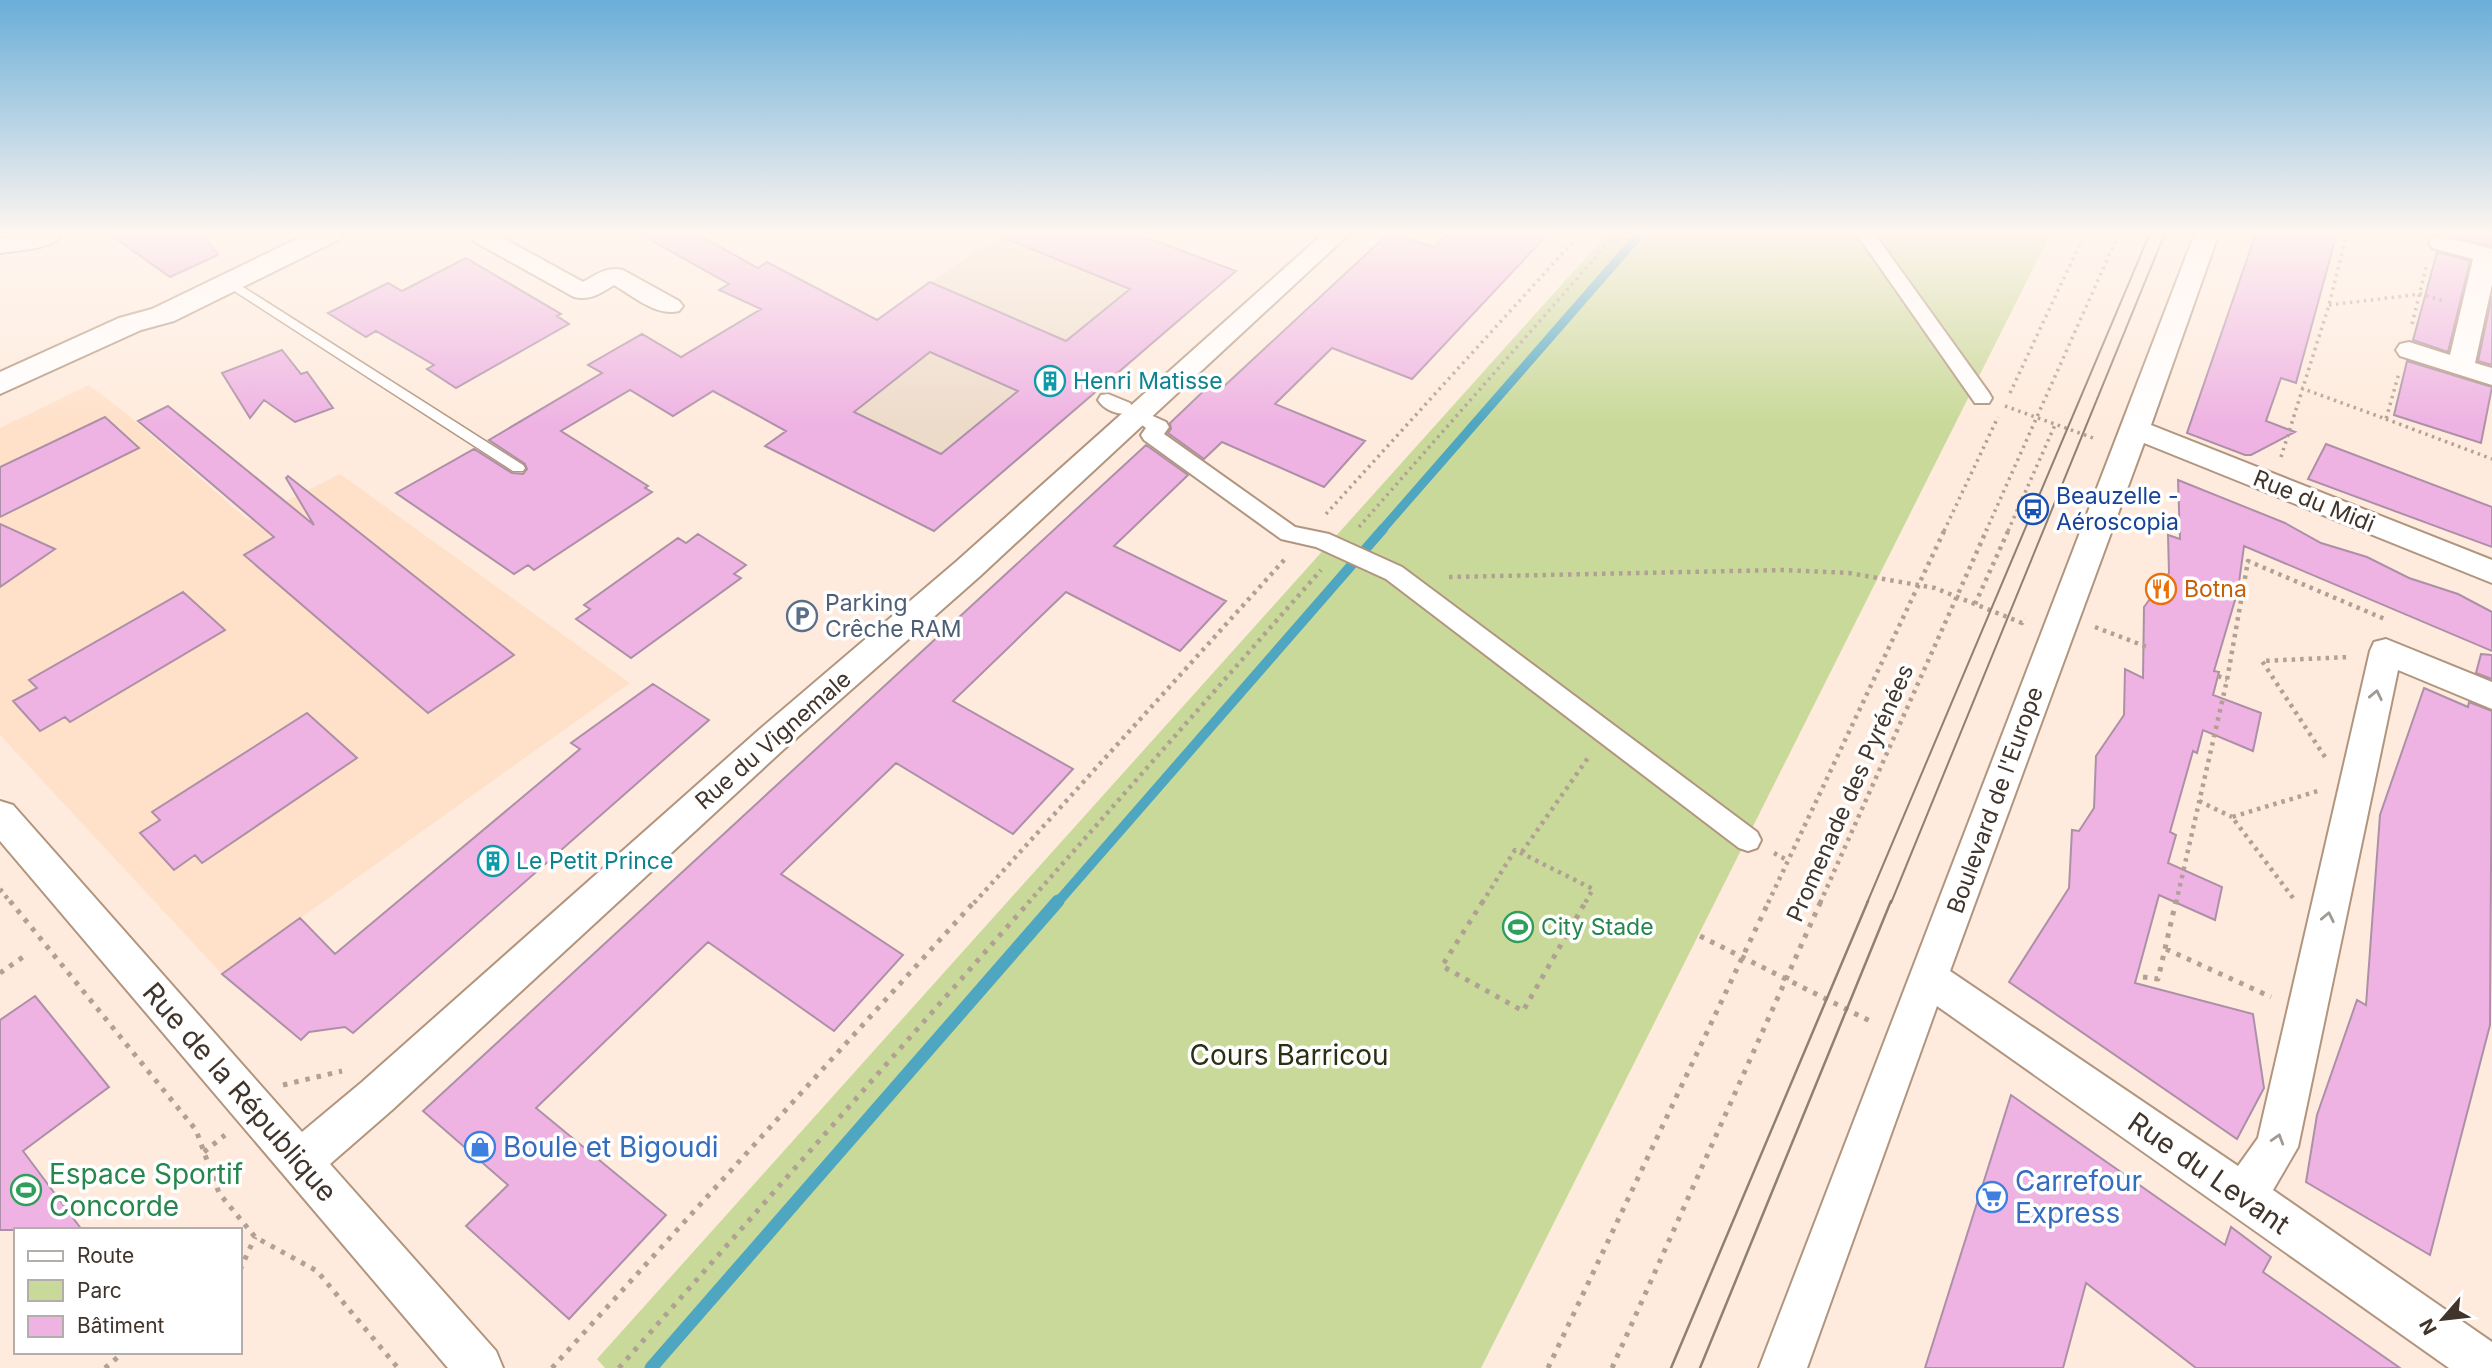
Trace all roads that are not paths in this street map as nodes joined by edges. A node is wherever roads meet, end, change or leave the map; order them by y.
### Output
1 (198, 297) edge
2 (252, 297) edge
3 (653, 297) edge
4 (1268, 297) edge
5 (1910, 297) edge
6 (2184, 297) edge
7 (2478, 297) edge
8 (670, 306) dead end
9 (163, 314) junction
10 (2409, 350) dead end
11 (2461, 367) junction
12 (2492, 377) edge
13 (0, 384) edge
14 (1982, 398) dead end
15 (0, 403) edge
16 (1144, 419) dead end
17 (2136, 429) junction
18 (518, 468) dead end
19 (2492, 572) edge
20 (2492, 696) edge
21 (0, 816) edge
22 (1748, 840) dead end
23 (1929, 978) junction
24 (300, 1161) junction
25 (2243, 1197) junction
26 (479, 1368) edge
27 (1783, 1368) edge
28 (2488, 1368) edge

1 - 9 main road
2 - 18 lane
3 - 8 street
4 - 24 street, Rue du Vignemale
5 - 14 street
6 - 17 street, Boulevard de l'Europe
7 - 11 street
9 - 13 main road
9 - 15 main road
10 - 11 street
11 - 12 street
16 - 22 street
17 - 19 street, Rue du Midi
17 - 23 street, Boulevard de l'Europe
25 -> 20 street
21 - 24 street, Rue de la République
23 - 25 street, Rue du Levant
23 - 27 street, Boulevard de l'Europe
24 - 26 street, Rue de la République
25 - 28 street, Rue du Levant

